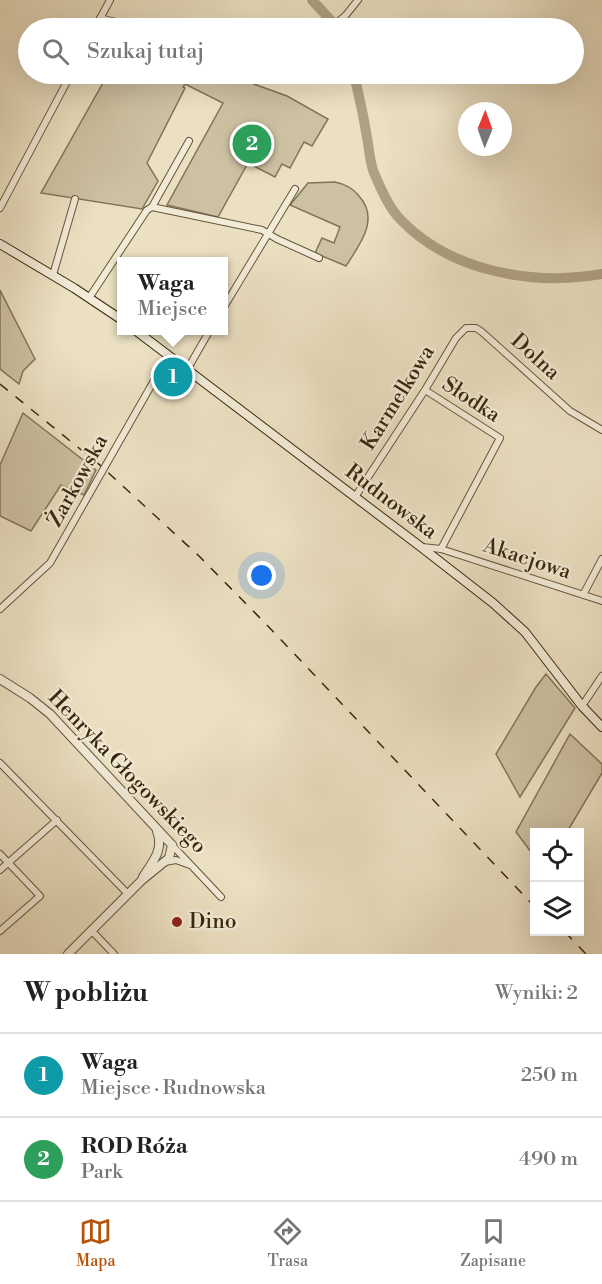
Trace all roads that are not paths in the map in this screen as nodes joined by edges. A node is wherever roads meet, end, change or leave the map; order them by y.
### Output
1 (110, 0) edge
2 (358, 0) edge
3 (100, 18) edge
4 (343, 18) edge
5 (66, 84) edge
6 (189, 141) dead end
7 (295, 189) dead end
8 (75, 199) dead end
9 (153, 207) junction
10 (0, 208) edge
11 (268, 233) junction
12 (0, 244) edge
13 (319, 258) dead end
14 (52, 275) junction
15 (89, 298) junction
16 (228, 300) edge
17 (117, 317) edge
18 (141, 335) edge
19 (207, 335) edge
20 (450, 347) joint
21 (168, 356) junction
22 (187, 370) junction
23 (425, 390) junction
24 (602, 430) edge
25 (355, 497) junction
26 (421, 547) junction
27 (441, 549) junction
28 (602, 559) edge
29 (583, 595) junction
30 (602, 601) edge
31 (0, 609) edge
32 (602, 676) edge
33 (0, 680) edge
34 (582, 706) junction
35 (602, 727) edge
36 (0, 763) edge
37 (57, 820) junction
38 (155, 826) junction
39 (172, 845) junction
40 (0, 854) edge
41 (158, 855) junction
42 (164, 862) junction
43 (8, 863) junction
44 (193, 867) junction
45 (0, 870) edge
46 (142, 880) junction
47 (128, 894) junction
48 (221, 897) dead end
49 (91, 930) junction
50 (0, 931) edge
51 (68, 954) edge
52 (114, 954) edge

1 - 3 street
2 - 4 street
5 - 10 street
6 - 9 street
7 - 11 street
8 - 14 street
9 - 11 street
9 - 15 street
11 - 13 street
11 - 16 street
12 - 14 main road
14 - 15 main road
15 - 17 main road
18 - 21 main road, Rudnowska
19 - 22 street
20 - 23 street, Karmelkowa
20 - 24 street, Dolna
21 - 22 main road, Rudnowska
21 - 31 street, Żarkowska
22 - 25 main road, Rudnowska
23 - 25 street, Karmelkowa
23 - 27 street, Słodka
25 - 26 main road, Rudnowska
26 - 27 street, Akacjowa
26 - 34 main road, Rudnowska
27 - 29 street, Akacjowa
28 - 29 street
29 - 30 street, Akacjowa
32 - 34 street
33 - 38 street, Henryka Głogowskiego
34 - 35 main road, Rudnowska
36 - 37 street
37 - 43 street
37 - 47 street
38 - 39 street, Henryka Głogowskiego
38 - 41 street
39 - 41 street
39 - 42 street
39 - 44 street, Henryka Głogowskiego
40 - 43 street
41 - 46 street
42 - 44 street
42 - 46 street
43 - 45 street
43 - 50 street
44 - 48 street, Henryka Głogowskiego
46 - 47 street
47 - 49 street
49 - 51 street
49 - 52 street

